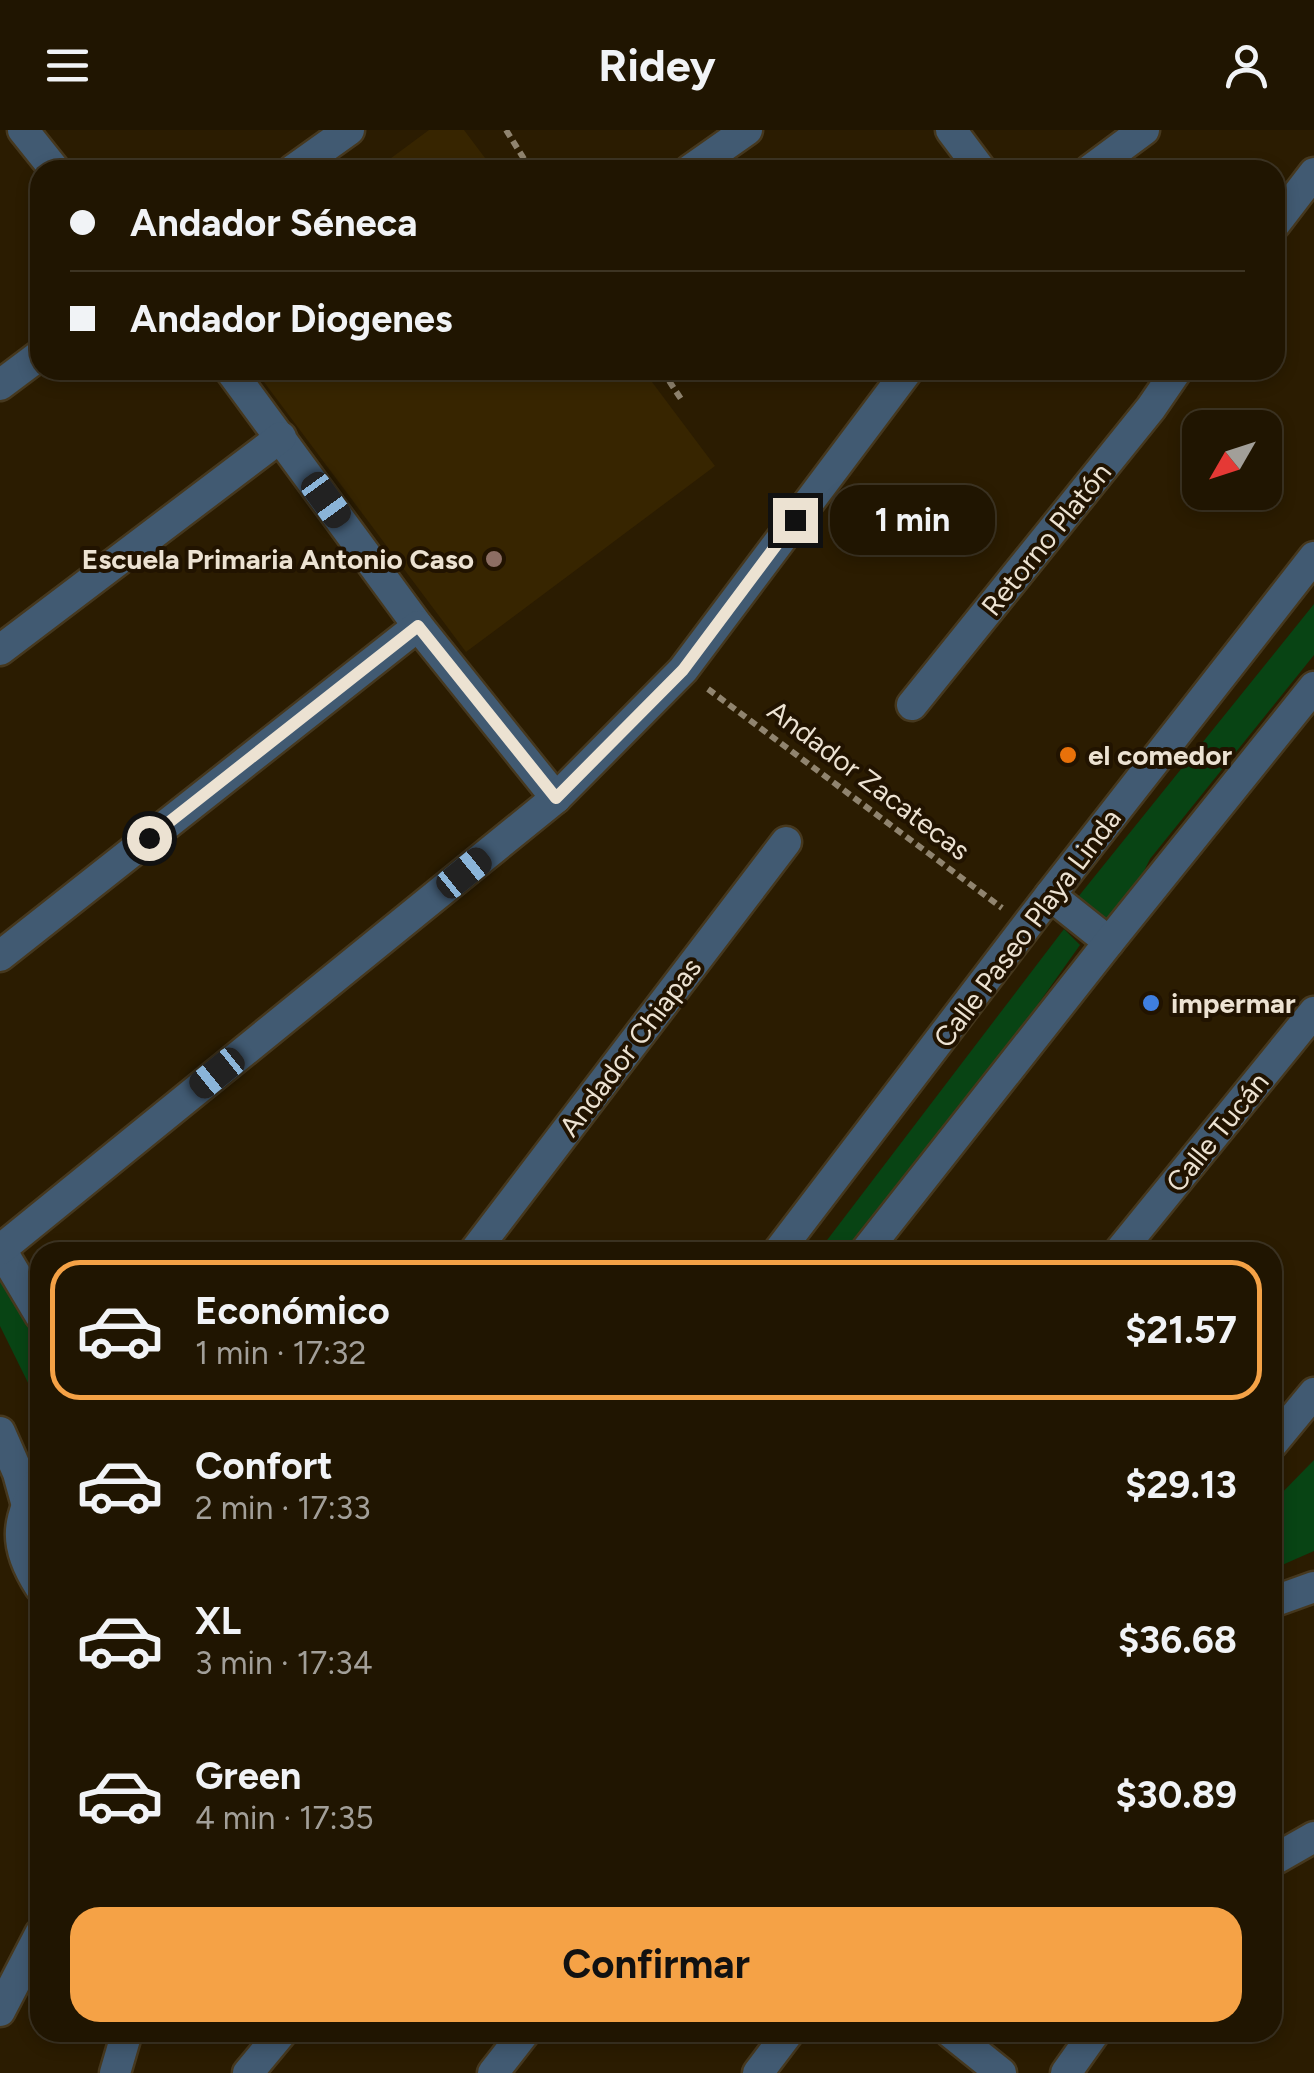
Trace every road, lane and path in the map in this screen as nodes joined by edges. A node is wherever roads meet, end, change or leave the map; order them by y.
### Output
1 (23, 130) edge
2 (349, 130) edge
3 (506, 130) edge
4 (747, 130) edge
5 (951, 130) edge
6 (1144, 130) edge
7 (46, 160) edge
8 (307, 160) edge
9 (525, 160) edge
10 (704, 160) edge
11 (974, 160) edge
12 (1104, 160) edge
13 (1314, 173) edge
14 (1285, 211) edge
15 (30, 362) edge
16 (238, 380) edge
17 (669, 380) edge
18 (900, 380) edge
19 (1170, 380) edge
20 (0, 385) edge
21 (681, 398) dead end
22 (281, 437) junction
23 (1314, 557) edge
24 (418, 626) junction
25 (0, 650) edge
26 (683, 670) junction
27 (1314, 687) edge
28 (912, 706) dead end
29 (556, 798) junction
30 (786, 842) dead end
31 (1050, 896) junction
32 (1028, 927) junction
33 (1109, 942) junction
34 (0, 956) edge
35 (1314, 1012) edge
36 (482, 1242) edge
37 (786, 1242) edge
38 (873, 1242) edge
39 (1127, 1242) edge
40 (0, 1248) edge
41 (30, 1298) edge
42 (1314, 1393) edge
43 (0, 1432) edge
44 (1282, 1432) edge
45 (30, 1487) edge
46 (30, 1497) edge
47 (10, 1540) edge
48 (30, 1572) edge
49 (1314, 1587) edge
50 (1282, 1598) edge
51 (1314, 1837) edge
52 (1282, 1855) edge
53 (30, 1946) edge
54 (12, 1968) edge
55 (0, 2011) edge
56 (124, 2042) edge
57 (274, 2042) edge
58 (517, 2042) edge
59 (781, 2042) edge
60 (962, 2042) edge
61 (1089, 2042) edge
62 (115, 2073) edge
63 (248, 2073) edge
64 (493, 2073) edge
65 (758, 2073) edge
66 (1000, 2073) edge
67 (1066, 2073) edge

1 - 7 street
2 - 8 street
3 - 9 path
4 - 10 street
5 - 11 street
6 - 12 street
13 - 14 street
15 - 20 street
16 - 22 street
17 - 21 path
18 - 26 street
19 - 28 street, Retorno Platón
22 - 24 street
22 - 25 street
23 - 31 street, Calle Paseo Playa Linda
24 - 29 street
24 - 34 street
26 - 29 street
26 - 32 path, Andador Zacatecas
27 - 33 street
29 - 40 street
30 - 36 street, Andador Chiapas
31 - 32 street, Calle Paseo Playa Linda
31 - 33 street
32 - 37 street, Calle Paseo Playa Linda
33 - 38 street
35 - 39 street, Calle Tucán
40 - 41 street
42 - 44 street
43 - 45 street
46 - 47 street
47 - 48 street
49 - 50 street
51 - 52 street
53 - 54 street
54 - 55 street
56 - 62 street
57 - 63 street
58 - 64 street
59 - 65 street
60 - 66 street
61 - 67 street

